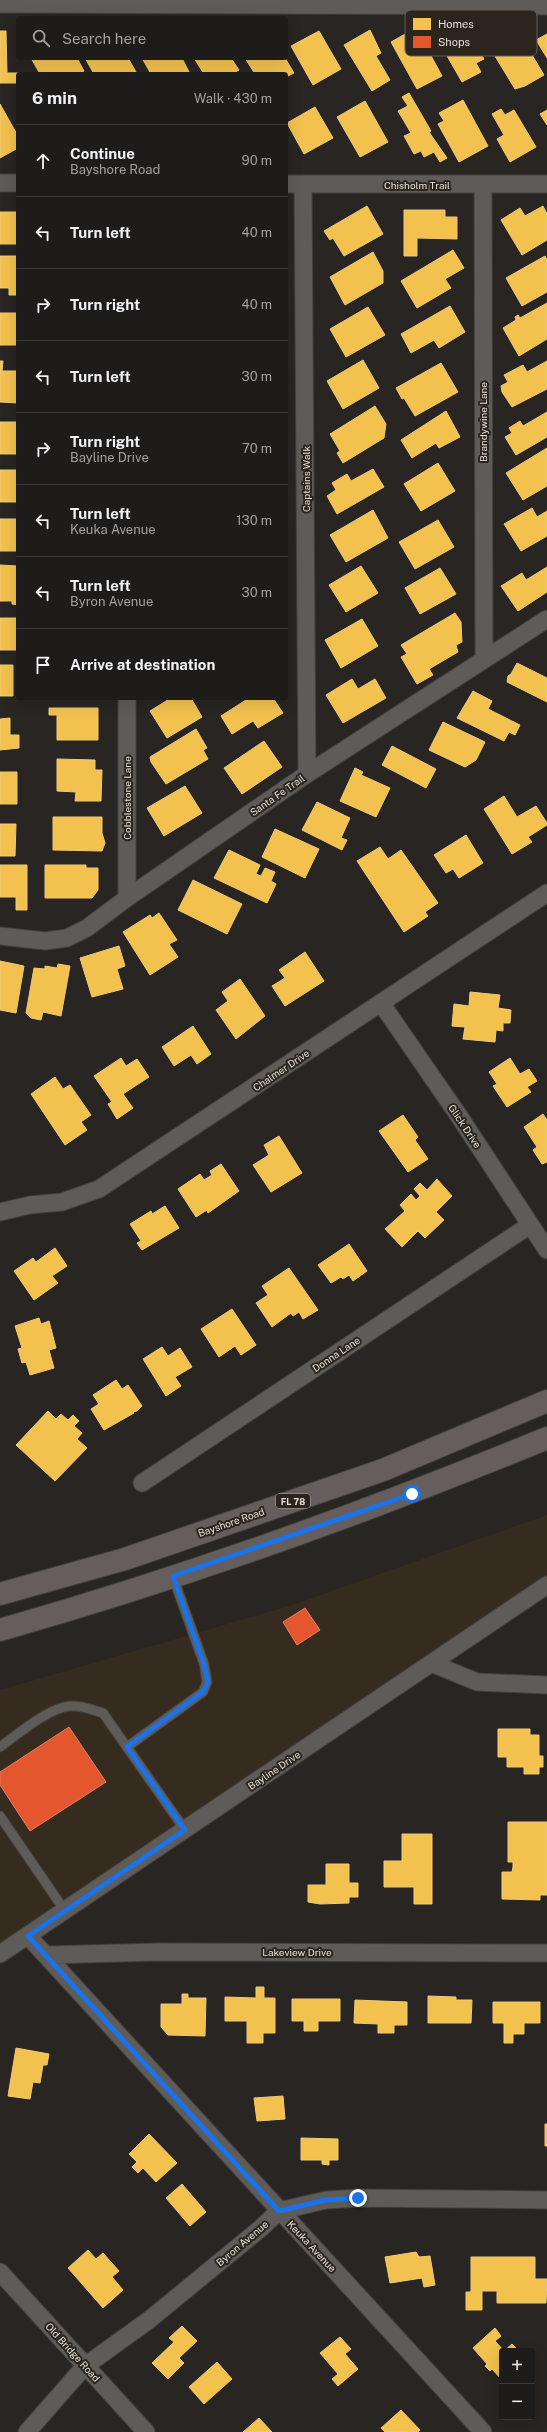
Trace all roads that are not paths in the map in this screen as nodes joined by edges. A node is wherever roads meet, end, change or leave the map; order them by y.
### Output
1 (0, 4) edge
2 (547, 6) edge
3 (0, 183) edge
4 (16, 183) edge
5 (288, 184) edge
6 (304, 184) junction
7 (547, 184) edge
8 (483, 185) junction
9 (547, 619) edge
10 (484, 659) junction
11 (127, 700) edge
12 (307, 774) junction
13 (547, 893) edge
14 (128, 898) junction
15 (0, 936) edge
16 (380, 1003) junction
17 (0, 1212) edge
18 (530, 1224) junction
19 (547, 1250) edge
20 (547, 1401) edge
21 (547, 1438) edge
22 (142, 1483) dead end
23 (173, 1576) junction
24 (547, 1585) edge
25 (0, 1594) edge
26 (0, 1630) edge
27 (431, 1663) junction
28 (547, 1685) edge
29 (0, 1746) edge
30 (127, 1747) junction
31 (0, 1816) edge
32 (185, 1830) junction
33 (65, 1911) junction
34 (28, 1936) junction
35 (547, 1953) edge
36 (0, 1954) edge
37 (46, 1955) junction
38 (547, 2200) edge
39 (279, 2211) junction
40 (0, 2272) edge
41 (85, 2366) junction
42 (27, 2432) edge
43 (146, 2432) edge
44 (483, 2432) edge

1 - 2 street
3 - 4 street
5 - 6 street, Chisholm Trail
6 - 8 street, Chisholm Trail
6 - 12 street, Captains Walk
7 - 8 street, Chisholm Trail
8 - 10 street, Brandywine Lane
9 - 10 street, Santa Fe Trail
10 - 12 street, Santa Fe Trail
11 - 14 street, Cobblestone Lane
12 - 14 street, Santa Fe Trail
13 - 16 street, Chalmer Drive
14 - 15 street, Santa Fe Trail
16 - 17 street, Chalmer Drive
16 - 18 street, Glick Drive
18 - 19 street, Glick Drive
18 - 22 street, Donna Lane
20 - 25 main road, Bayshore Road / FL 78
21 - 23 main road
23 - 26 main road
23 - 30 lane
24 - 27 street, Bayline Drive
27 - 28 street
27 - 32 street, Bayline Drive
29 - 30 lane
30 - 32 lane
31 - 33 lane
32 - 33 street, Bayline Drive
33 - 34 street, Bayline Drive
34 - 36 street, Bayline Drive
34 - 37 street, Keuka Avenue
35 - 37 street, Lakeview Drive
37 - 39 street, Keuka Avenue
38 - 39 street
39 - 41 street, Byron Avenue
39 - 44 street, Keuka Avenue
40 - 41 street, Old Bridge Road
41 - 42 street, Byron Avenue
41 - 43 street, Old Bridge Road

